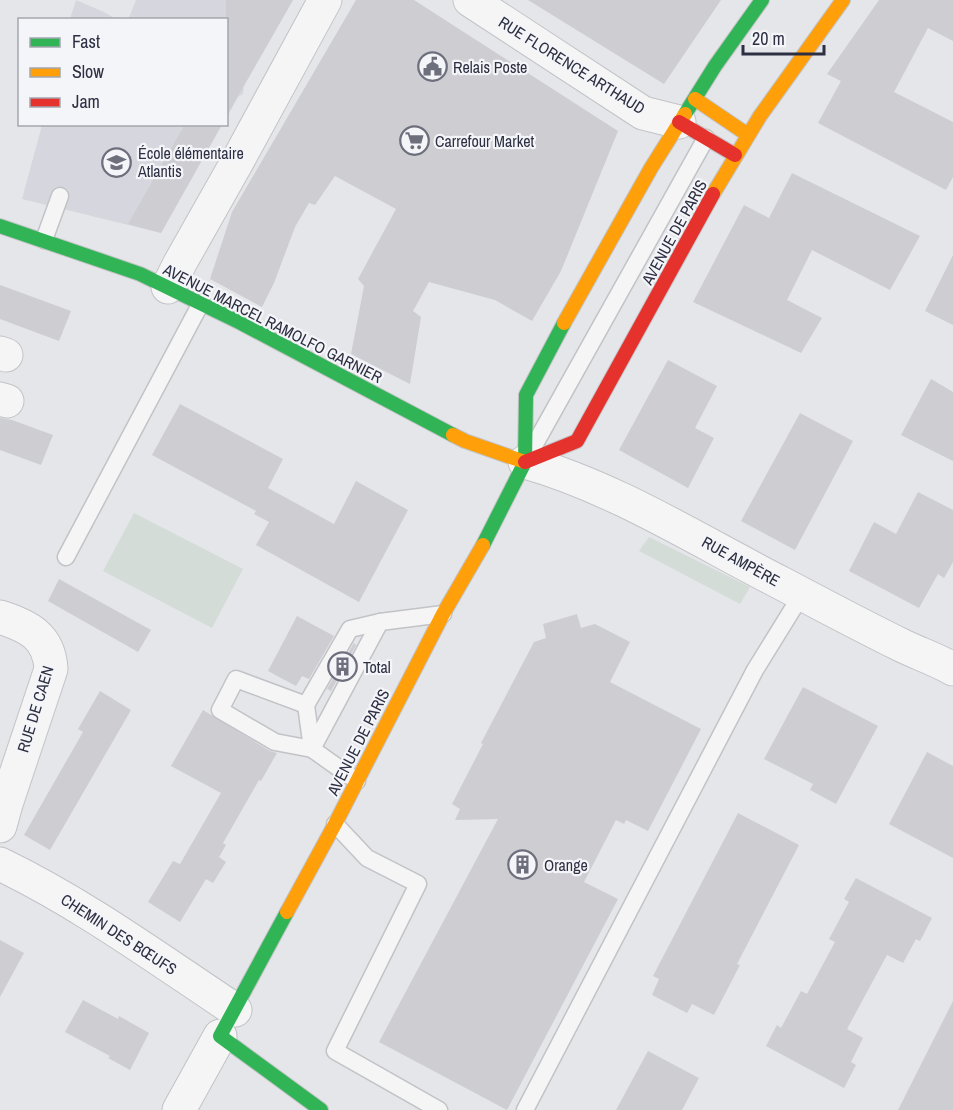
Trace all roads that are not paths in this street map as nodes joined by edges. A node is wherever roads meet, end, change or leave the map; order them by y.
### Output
1 (325, 0) edge
2 (470, 0) edge
3 (491, 0) edge
4 (762, 0) edge
5 (843, 0) edge
6 (693, 119) junction
7 (748, 135) junction
8 (735, 155) junction
9 (60, 196) dead end
10 (0, 226) edge
11 (44, 240) junction
12 (168, 287) junction
13 (201, 303) junction
14 (525, 462) junction
15 (66, 557) dead end
16 (802, 594) junction
17 (443, 614) junction
18 (0, 617) edge
19 (380, 622) junction
20 (949, 657) edge
21 (306, 705) junction
22 (312, 749) junction
23 (357, 781) junction
24 (334, 824) junction
25 (0, 826) edge
26 (0, 864) edge
27 (227, 1023) junction
28 (179, 1110) edge
29 (321, 1110) edge
30 (439, 1110) edge
31 (525, 1110) edge

1 - 12 street
2 - 6 street, RUE FLORENCE ARTHAUD
3 - 6 lane
4 - 6 street, AVENUE DE PARIS
5 - 7 street, AVENUE DE PARIS
6 - 7 street
6 - 8 street
6 - 14 lane
6 - 14 street, AVENUE DE PARIS
7 - 8 street, AVENUE DE PARIS
8 - 14 street, AVENUE DE PARIS
9 - 11 lane
10 - 11 street, AVENUE MARCEL RAMOLFO GARNIER
11 - 12 street, AVENUE MARCEL RAMOLFO GARNIER
12 - 13 street, AVENUE MARCEL RAMOLFO GARNIER
13 - 14 street, AVENUE MARCEL RAMOLFO GARNIER
13 - 15 lane
14 - 16 street, RUE AMPÈRE
14 - 17 street, AVENUE DE PARIS
16 - 20 street, RUE AMPÈRE
16 - 31 lane
17 - 19 lane
17 - 23 street, AVENUE DE PARIS
18 - 25 street, RUE DE CAEN
19 - 21 lane
19 - 22 lane
21 - 22 lane
21 - 22 lane
22 - 23 lane
23 - 24 street, AVENUE DE PARIS
24 - 27 street, AVENUE DE PARIS
24 - 30 lane
26 - 27 street, CHEMIN DES BŒUFS
27 - 28 street
27 - 29 street

